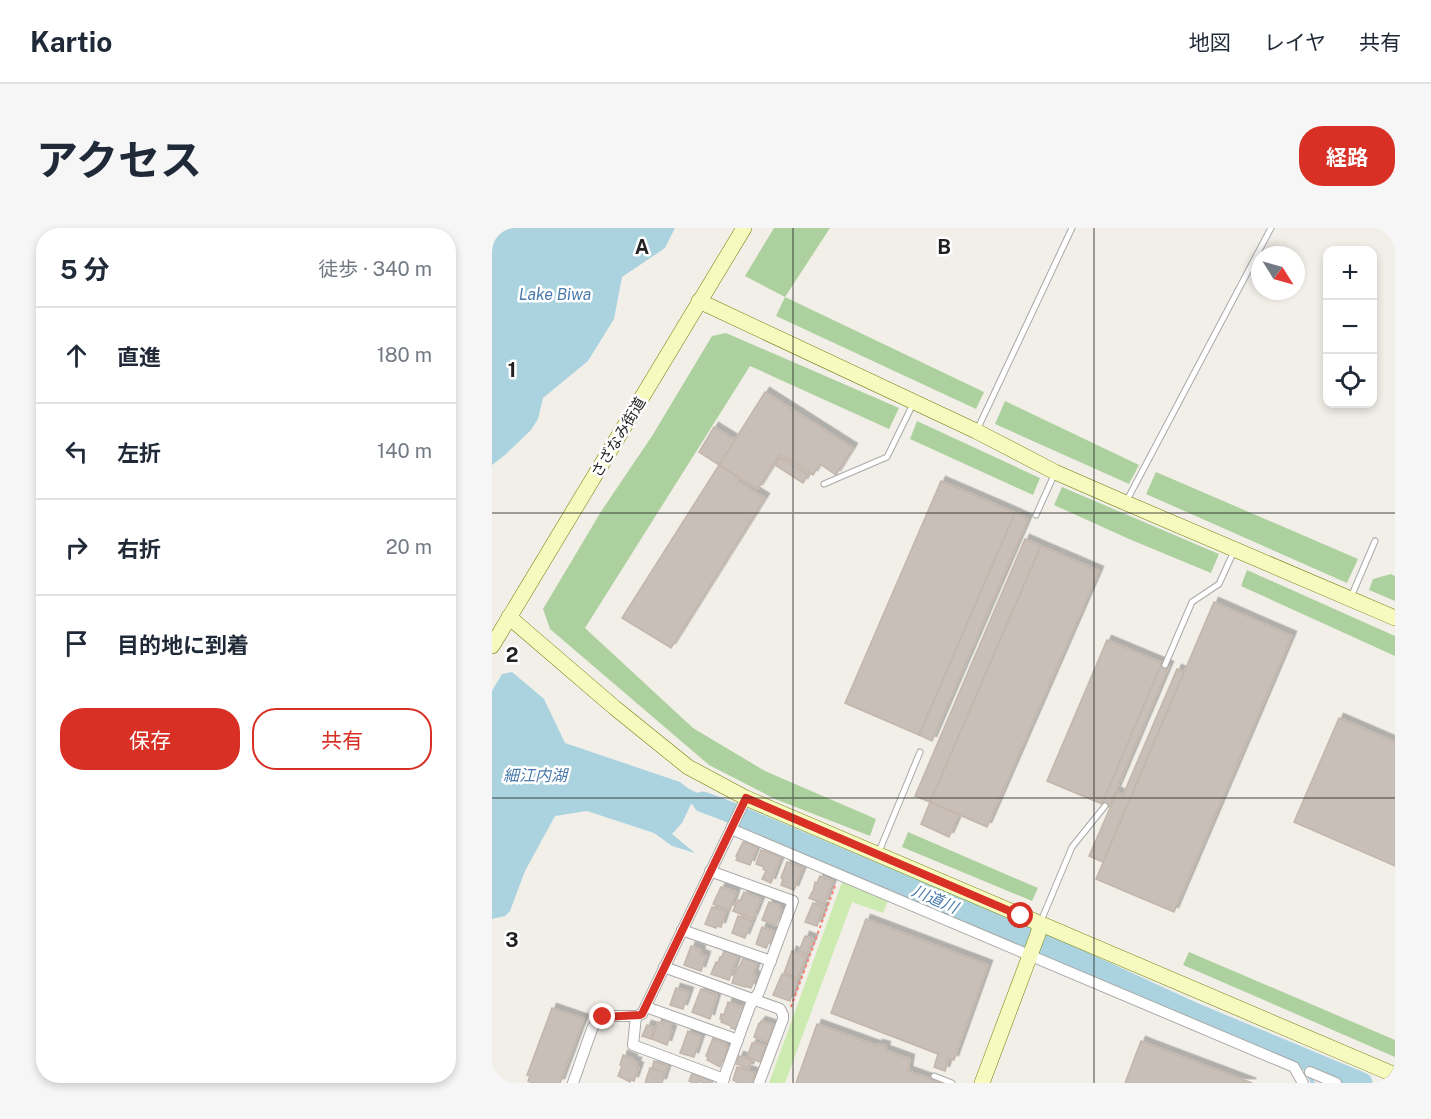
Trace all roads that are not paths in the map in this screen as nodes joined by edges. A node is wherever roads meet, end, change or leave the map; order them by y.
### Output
1 (744, 228) edge
2 (1072, 228) edge
3 (1271, 228) edge
4 (699, 301) junction
5 (914, 403) junction
6 (976, 431) junction
7 (1055, 472) junction
8 (824, 484) dead end
9 (1126, 503) junction
10 (1036, 516) dead end
11 (1375, 541) dead end
12 (1234, 549) junction
13 (1351, 599) junction
14 (509, 617) junction
15 (1395, 618) edge
16 (492, 646) edge
17 (1165, 665) dead end
18 (920, 752) dead end
19 (743, 803) junction
20 (1105, 806) dead end
21 (732, 827) junction
22 (877, 855) junction
23 (710, 871) junction
24 (1039, 929) junction
25 (682, 930) junction
26 (1030, 953) junction
27 (771, 961) junction
28 (664, 966) junction
29 (754, 999) junction
30 (646, 1007) junction
31 (636, 1016) junction
32 (738, 1040) junction
33 (1310, 1072) dead end
34 (1395, 1075) edge
35 (934, 1076) dead end
36 (723, 1081) edge
37 (573, 1083) edge
38 (759, 1083) edge
39 (952, 1083) edge
40 (982, 1083) edge
41 (1303, 1083) edge
42 (1336, 1083) edge

1 - 4 street, さざなみ街道
2 - 6 lane
3 - 9 lane
4 - 5 street
4 - 14 street, さざなみ街道
5 - 6 street
5 - 8 lane
6 - 7 street
7 - 9 street
7 - 10 lane
9 - 12 street
11 - 13 lane
12 - 13 street
12 - 17 lane
13 - 15 street
14 - 16 street, さざなみ街道
14 - 19 street
18 - 22 lane
19 - 21 street
19 - 22 street
20 - 24 lane
21 - 23 street
21 - 26 street
22 - 24 street
23 - 25 street
23 - 27 street
24 - 26 street
24 - 34 street
25 - 27 street
25 - 28 street
26 - 40 street
26 - 41 street
27 - 29 street
28 - 29 street
28 - 30 street
29 - 32 street
29 - 38 street
30 - 31 street
30 - 32 street
31 - 36 street
31 - 37 street
32 - 36 street
33 - 42 street
35 - 39 lane

